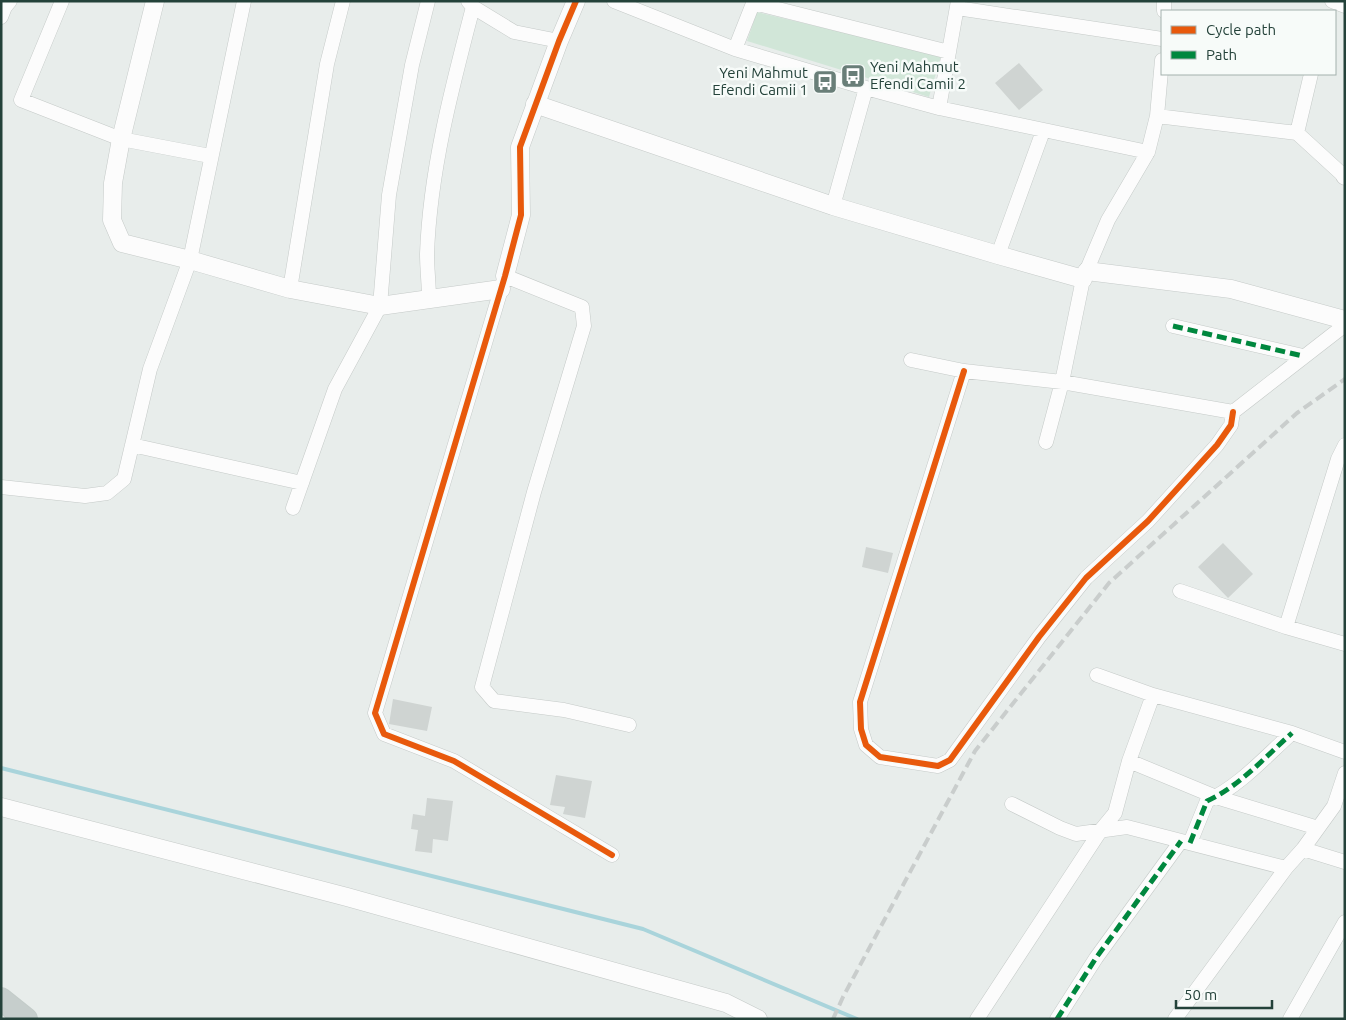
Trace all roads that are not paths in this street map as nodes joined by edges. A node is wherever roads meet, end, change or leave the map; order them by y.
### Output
1 (10, 1) edge
2 (62, 1) edge
3 (155, 1) edge
4 (244, 1) edge
5 (343, 1) edge
6 (428, 1) edge
7 (576, 1) edge
8 (614, 1) edge
9 (1330, 1) edge
10 (754, 2) edge
11 (471, 4) edge
12 (957, 5) edge
13 (1345, 6) edge
14 (1, 17) edge
15 (1161, 40) edge
16 (559, 41) junction
17 (735, 49) junction
18 (949, 52) junction
19 (1161, 71) edge
20 (1311, 75) edge
21 (866, 88) junction
22 (535, 104) junction
23 (939, 108) junction
24 (1157, 116) junction
25 (1044, 131) junction
26 (1297, 133) junction
27 (121, 139) junction
28 (1148, 152) junction
29 (210, 156) junction
30 (1345, 176) edge
31 (833, 206) junction
32 (998, 255) junction
33 (190, 260) junction
34 (1085, 275) junction
35 (503, 282) junction
36 (290, 289) junction
37 (429, 299) junction
38 (380, 306) junction
39 (1345, 320) edge
40 (1345, 325) edge
41 (1173, 326) dead end
42 (1303, 356) junction
43 (911, 360) dead end
44 (964, 371) junction
45 (1062, 382) junction
46 (1233, 412) junction
47 (1046, 442) dead end
48 (132, 445) junction
49 (1345, 445) edge
50 (1341, 460) edge
51 (302, 483) junction
52 (1, 487) edge
53 (293, 508) dead end
54 (1180, 591) dead end
55 (1286, 627) junction
56 (1345, 644) edge
57 (1097, 674) dead end
58 (1153, 695) junction
59 (629, 725) dead end
60 (1292, 733) junction
61 (1345, 752) edge
62 (1129, 761) junction
63 (1345, 773) edge
64 (1216, 796) junction
65 (1012, 804) dead end
66 (1340, 806) edge
67 (1, 807) edge
68 (1318, 828) junction
69 (1101, 830) junction
70 (1186, 842) junction
71 (1303, 849) junction
72 (612, 855) dead end
73 (1345, 862) edge
74 (1286, 868) junction
75 (1345, 922) edge
76 (1, 999) edge
77 (26, 1019) edge
78 (758, 1019) edge
79 (977, 1019) edge
80 (1057, 1019) edge
81 (1175, 1019) edge
82 (1290, 1019) edge

1 - 14 street
2 - 27 street
3 - 27 street
4 - 29 street
5 - 36 street
6 - 38 street
7 - 16 street
8 - 17 street
9 - 13 street
10 - 17 street
10 - 18 street
11 - 16 street
11 - 37 street
12 - 15 street
12 - 18 street
16 - 22 street
17 - 21 street
18 - 23 street
19 - 24 street
20 - 26 street
21 - 23 street
21 - 31 street
22 - 31 street
22 - 35 street
23 - 25 street
24 - 26 street
24 - 28 street
25 - 28 street
25 - 32 street
26 - 30 street
27 - 29 street
27 - 33 street
28 - 34 street
29 - 33 street
31 - 32 street
32 - 34 street
33 - 36 street
33 - 48 street
34 - 39 street
34 - 45 street
35 - 37 street
35 - 59 street
35 - 72 street
36 - 38 street
37 - 38 street
38 - 51 street
40 - 42 street
41 - 42 street
42 - 46 street
43 - 44 street
44 - 45 street
44 - 46 street
45 - 46 street
45 - 47 street
48 - 51 street
48 - 52 street
49 - 50 street
50 - 55 street
51 - 53 street
54 - 55 street
55 - 56 street
57 - 58 street
58 - 60 street
58 - 62 street
60 - 61 street
60 - 64 street
62 - 64 street
62 - 69 street
63 - 66 street
64 - 68 street
64 - 70 street
65 - 69 street
66 - 68 street
67 - 78 street
68 - 71 street
69 - 70 street
69 - 79 street
70 - 74 street
70 - 80 street
71 - 73 street
71 - 74 street
74 - 81 street
75 - 82 street
76 - 77 highway

